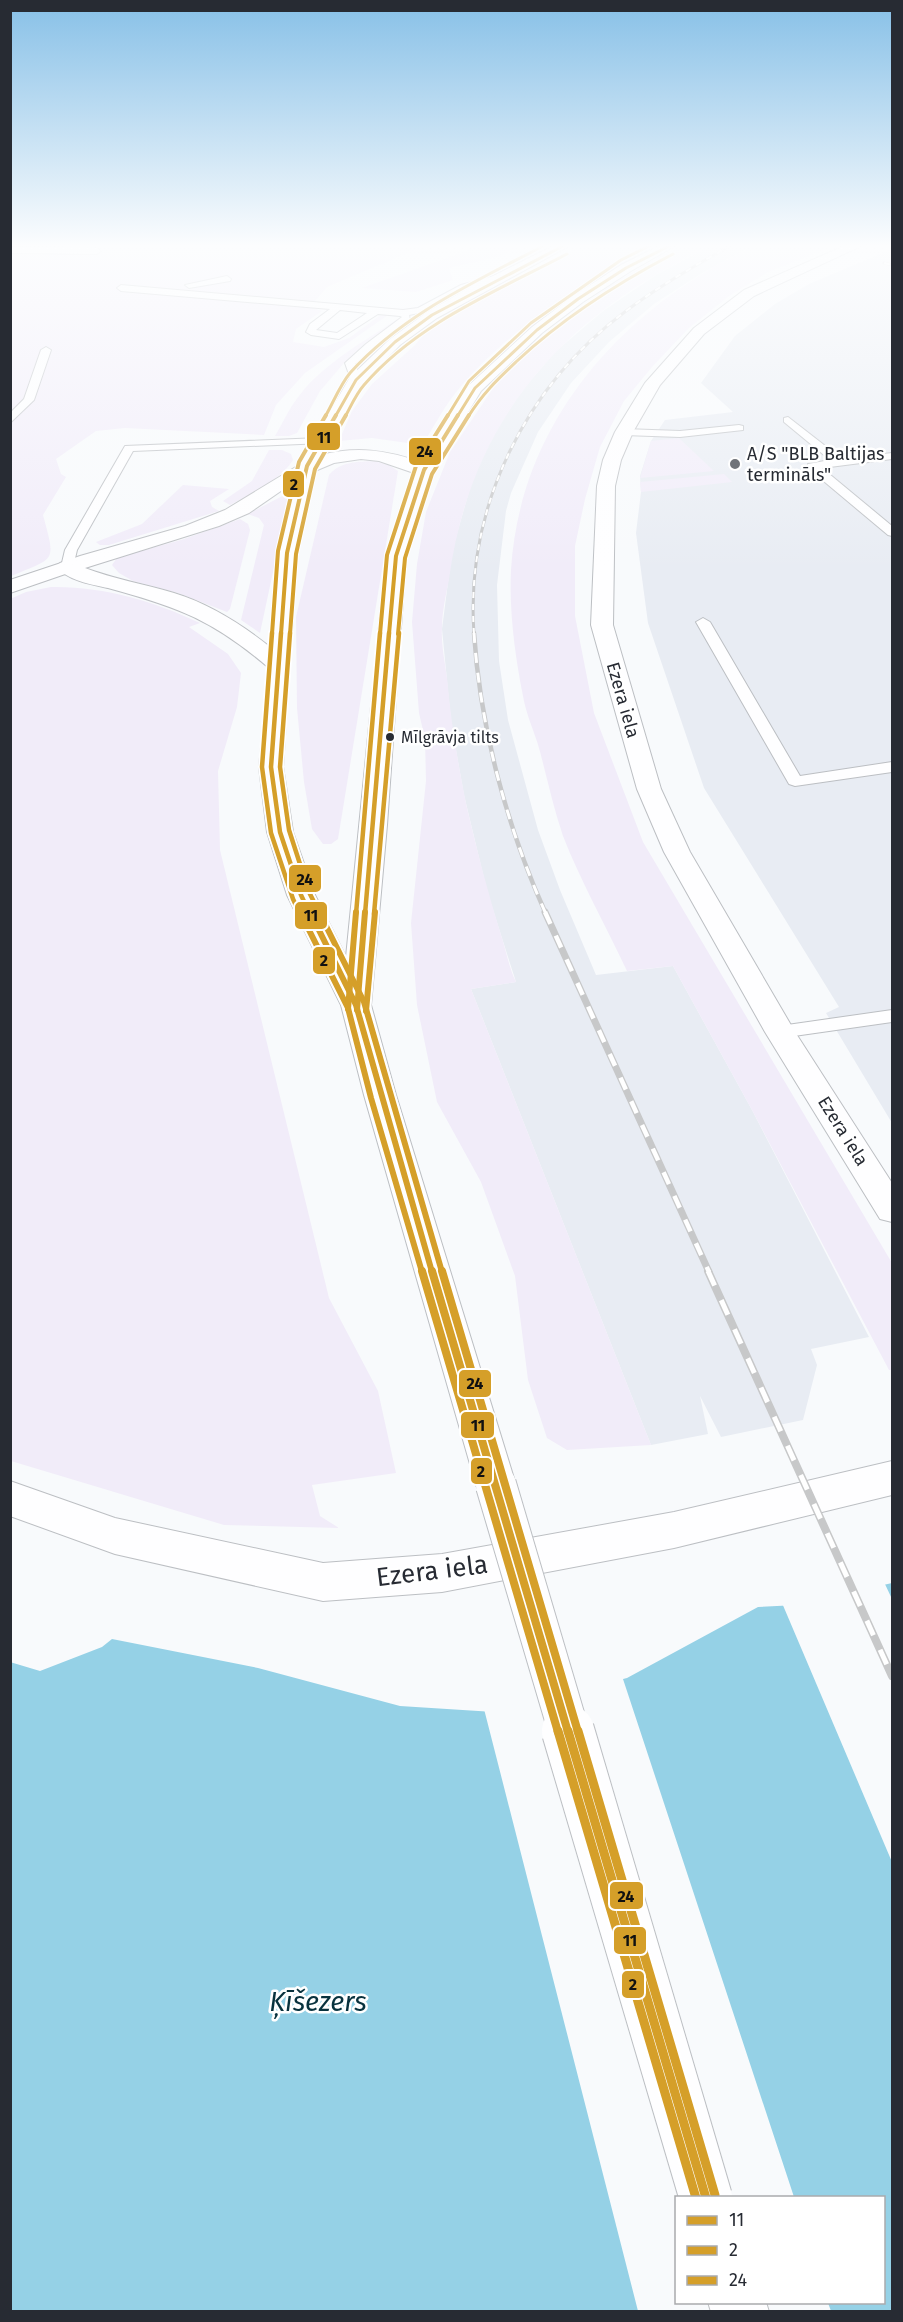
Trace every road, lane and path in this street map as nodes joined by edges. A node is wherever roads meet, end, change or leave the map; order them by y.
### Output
1 (45, 354) edge
2 (360, 354) edge
3 (381, 354) edge
4 (511, 354) edge
5 (678, 354) edge
6 (356, 380) junction
7 (10, 420) edge
8 (788, 420) dead end
9 (739, 428) dead end
10 (624, 432) junction
11 (320, 441) junction
12 (892, 456) edge
13 (839, 462) junction
14 (308, 466) junction
15 (424, 470) junction
16 (892, 532) edge
17 (67, 567) junction
18 (10, 587) edge
19 (703, 622) dead end
20 (279, 666) junction
21 (892, 767) edge
22 (356, 1005) junction
23 (892, 1016) edge
24 (780, 1032) junction
25 (892, 1210) edge
26 (892, 1478) edge
27 (10, 1498) edge
28 (705, 2196) edge

1 - 7 lane
2 - 6 lane
3 - 6 main road
4 - 15 main road
5 - 10 main road, Ezera iela
6 - 11 main road
8 - 13 lane
9 - 10 lane
10 - 24 main road, Ezera iela
11 - 14 main road
11 - 17 lane
12 - 13 lane
13 - 16 lane
14 - 15 main road
14 - 17 main road
14 - 20 main road
15 - 22 main road
17 - 18 main road
17 - 20 main road
19 - 21 lane
20 - 22 main road
22 - 28 main road, bridge
23 - 24 lane
24 - 25 main road, Ezera iela
26 - 27 main road, Ezera iela

